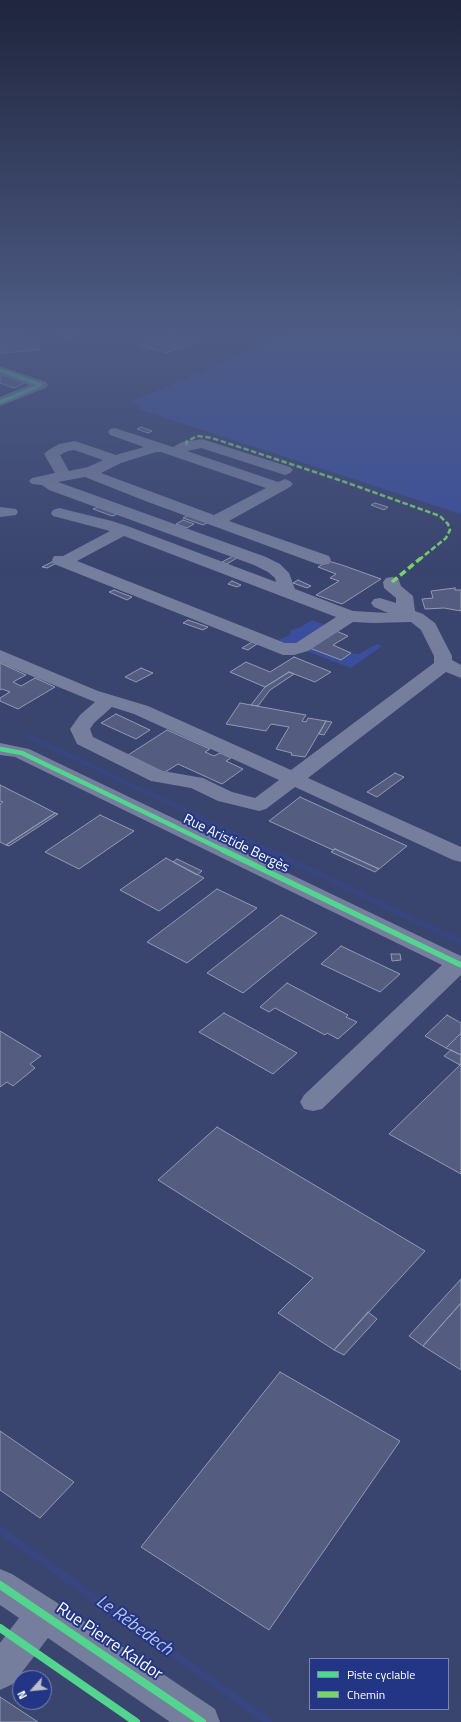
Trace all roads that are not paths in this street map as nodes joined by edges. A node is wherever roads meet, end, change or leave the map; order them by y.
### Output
1 (115, 432) dead end
2 (168, 450) junction
3 (116, 460) junction
4 (86, 472) junction
5 (64, 476) junction
6 (59, 513) dead end
7 (216, 521) junction
8 (124, 530) junction
9 (264, 538) junction
10 (238, 553) junction
11 (323, 560) dead end
12 (392, 582) dead end
13 (287, 592) junction
14 (380, 603) dead end
15 (350, 616) junction
16 (412, 616) junction
17 (0, 656) edge
18 (443, 663) junction
19 (461, 672) edge
20 (108, 701) junction
21 (0, 750) edge
22 (292, 780) junction
23 (461, 855) edge
24 (459, 964) edge
25 (313, 1102) dead end
26 (0, 1585) edge
27 (44, 1614) junction
28 (0, 1672) edge
29 (191, 1719) edge

1 - 2 street
2 - 3 street
2 - 7 street
3 - 4 street
3 - 5 street
4 - 5 street
4 - 7 street
5 - 10 street
6 - 8 street
7 - 9 street
8 - 13 street
8 - 15 street
9 - 10 street
9 - 11 street
10 - 13 street
12 - 16 street
13 - 15 street
14 - 16 street
15 - 16 street
16 - 18 street
17 - 20 street
18 - 19 street
18 - 22 street
20 - 22 street
20 - 22 street
21 - 24 street, Rue Aristide Bergès
22 - 23 street
24 - 25 street, Rue Aristide Bergès
26 - 27 street, Rue Pierre Kaldor
27 - 28 street
27 - 29 street, Rue Pierre Kaldor

